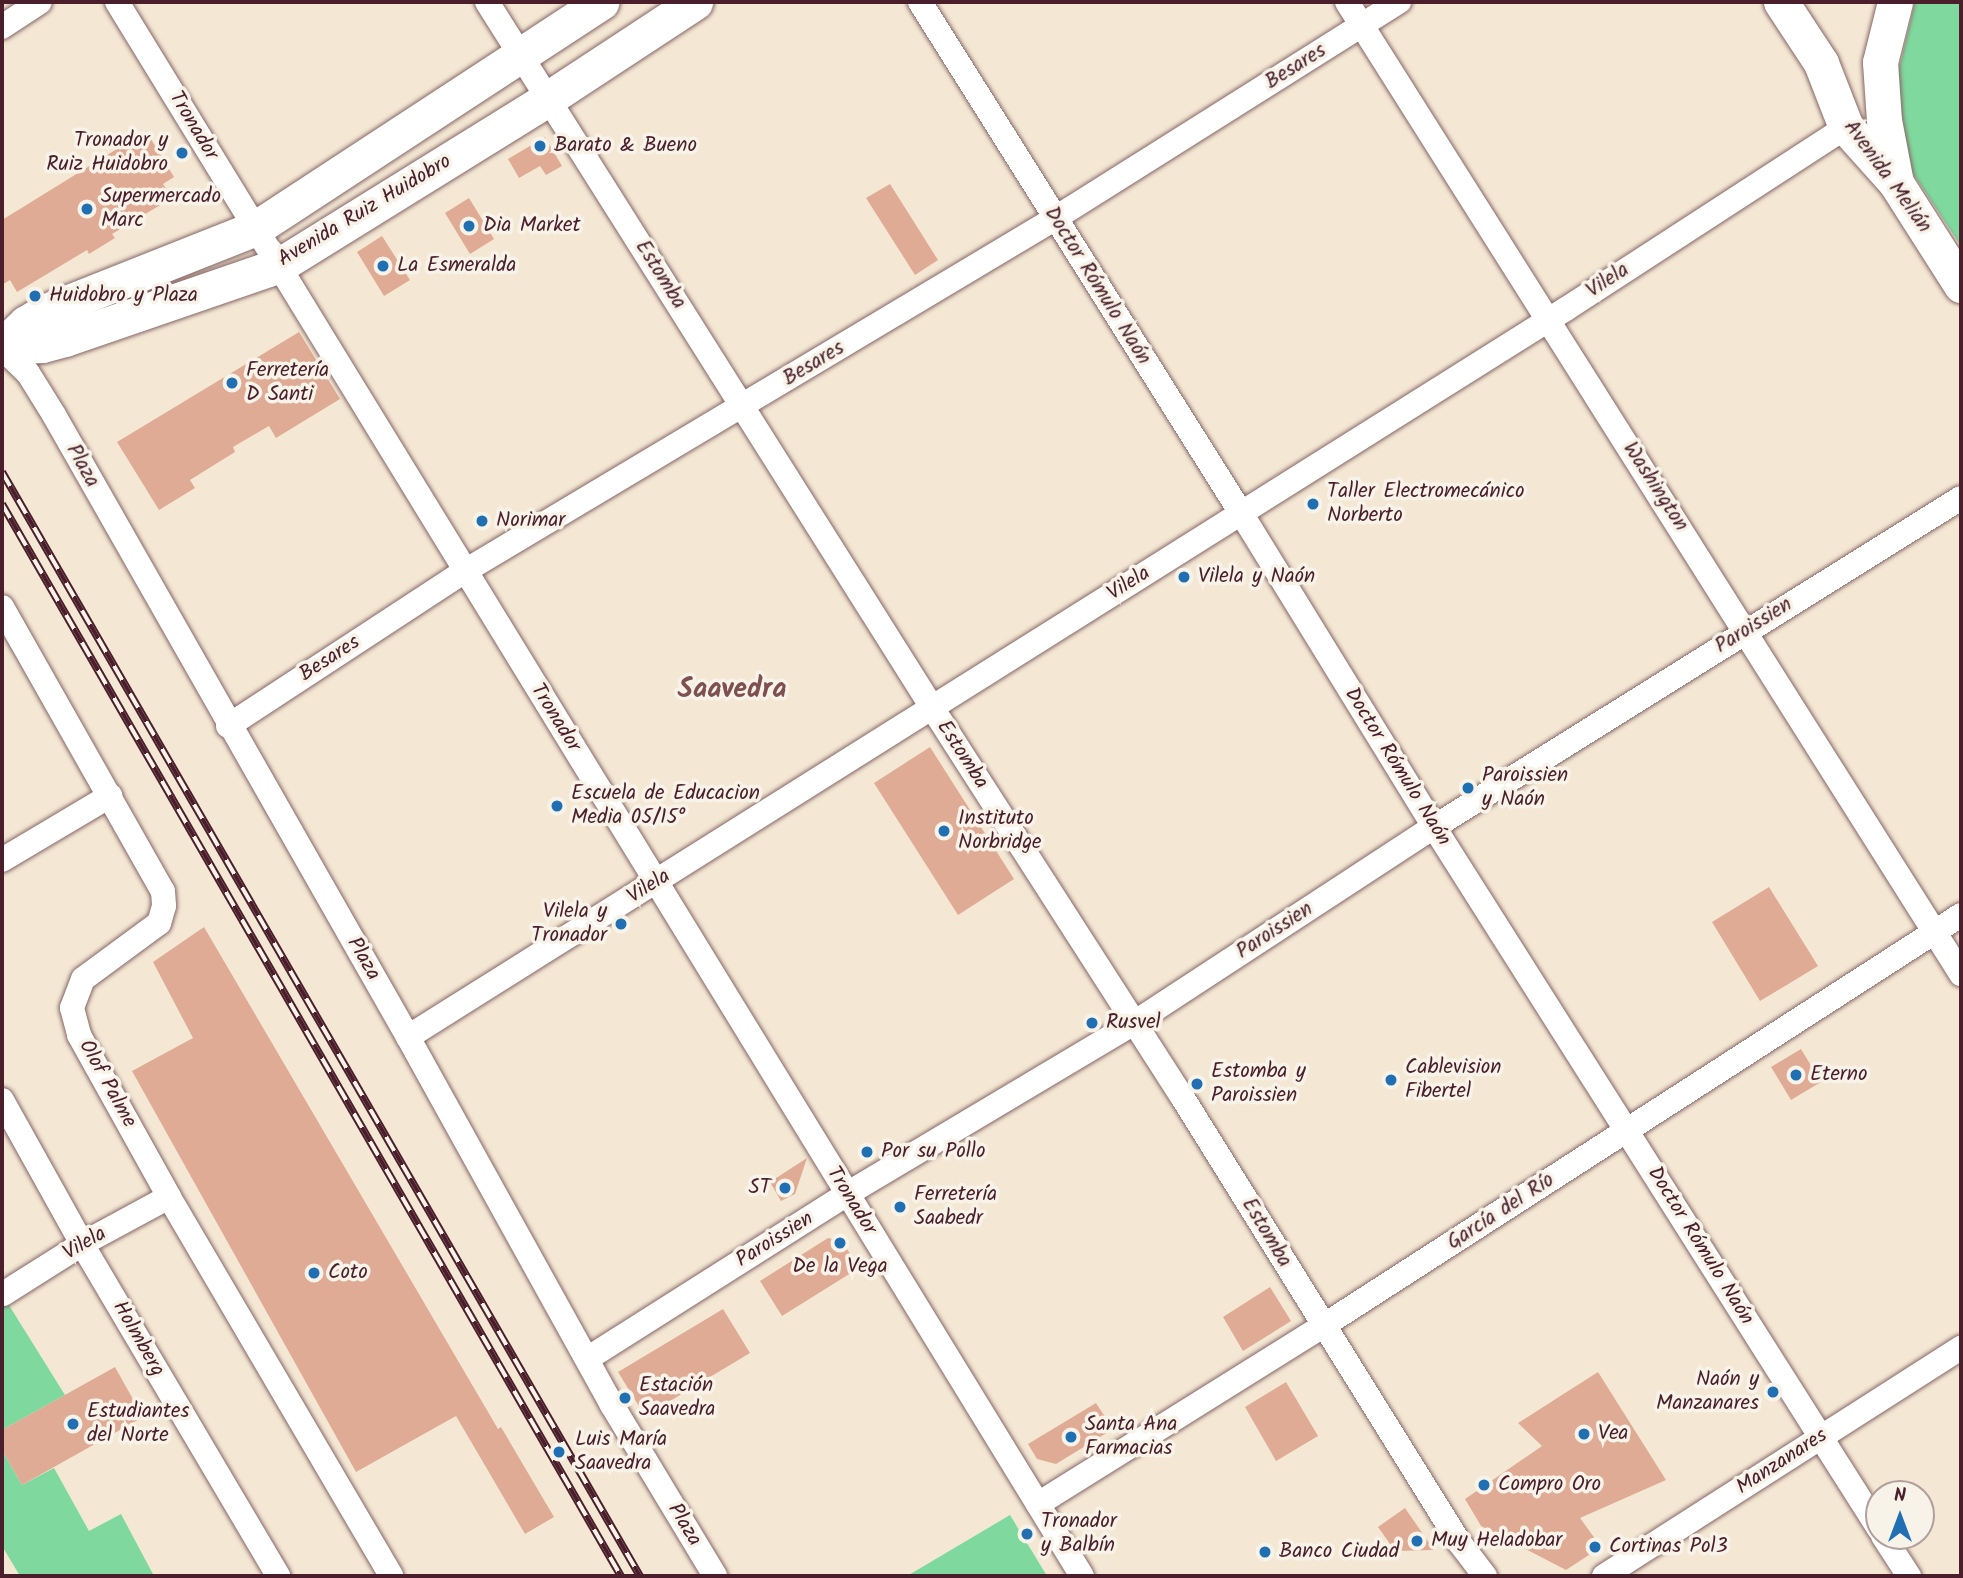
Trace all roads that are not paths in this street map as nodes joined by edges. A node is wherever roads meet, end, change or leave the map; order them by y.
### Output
1 (40, 2) edge
2 (117, 2) edge
3 (487, 2) edge
4 (602, 2) edge
5 (695, 2) edge
6 (920, 2) edge
7 (1347, 2) edge
8 (1399, 2) edge
9 (1781, 2) edge
10 (1895, 2) edge
11 (1362, 25) junction
12 (2, 27) edge
13 (521, 55) junction
14 (1880, 62) junction
15 (1821, 63) junction
16 (549, 98) junction
17 (1846, 127) junction
18 (1896, 183) junction
19 (1054, 219) junction
20 (256, 229) junction
21 (280, 265) junction
22 (1960, 281) edge
23 (1548, 320) junction
24 (2, 347) edge
25 (743, 407) junction
26 (1961, 498) edge
27 (1241, 513) junction
28 (465, 570) junction
29 (2, 607) edge
30 (1746, 631) junction
31 (933, 709) junction
32 (228, 726) junction
33 (110, 796) junction
34 (1434, 827) junction
35 (2, 860) edge
36 (657, 882) junction
37 (1961, 915) edge
38 (1934, 931) junction
39 (1961, 974) edge
40 (1134, 1023) junction
41 (408, 1038) junction
42 (2, 1100) edge
43 (1627, 1132) junction
44 (847, 1194) junction
45 (169, 1197) junction
46 (82, 1244) junction
47 (3, 1294) edge
48 (1323, 1326) junction
49 (1961, 1348) edge
50 (586, 1359) junction
51 (1821, 1437) junction
52 (1038, 1504) junction
53 (1865, 1507) edge
54 (1892, 1550) edge
55 (278, 1576) edge
56 (391, 1576) edge
57 (715, 1576) edge
58 (1082, 1576) edge
59 (1485, 1576) edge
60 (1604, 1576) edge
61 (1909, 1576) edge

1 - 12 street
2 - 20 street, Tronador
3 - 13 street, Estomba
4 - 13 main road, Avenida Ruiz Huidobro
5 - 16 main road, Avenida Ruiz Huidobro
6 - 19 street, Doctor Rómulo Naón
7 - 11 street, Washington
8 - 11 street, Besares
9 - 15 main road, Avenida Melián
10 - 14 main road
11 - 19 street, Besares
11 - 23 street, Washington
13 - 16 street, Estomba
13 - 20 main road, Avenida Ruiz Huidobro
14 - 15 main road
14 - 18 main road
15 - 17 main road, Avenida Melián
16 - 21 main road, Avenida Ruiz Huidobro
16 - 25 street, Estomba
17 - 18 main road, Avenida Melián
17 - 23 street, Vilela
18 - 22 main road, Avenida Melián
19 - 25 street, Besares
19 - 27 street, Doctor Rómulo Naón
20 - 21 street, Tronador
20 - 24 main road, Avenida Ruiz Huidobro
21 - 24 main road, Avenida Ruiz Huidobro
21 - 28 street, Tronador
23 - 27 street, Vilela
23 - 30 street, Washington
24 - 32 street, Plaza
25 - 28 street, Besares
25 - 31 street, Estomba
26 - 30 street, Paroissien
27 - 31 street, Vilela
27 - 34 street, Doctor Rómulo Naón
28 - 32 street, Besares
28 - 36 street, Tronador
29 - 33 street, Olof Palme
30 - 34 street, Paroissien
30 - 38 street, Washington
31 - 36 street, Vilela
31 - 40 street, Estomba
32 - 41 street, Plaza
33 - 35 street
33 - 45 street, Olof Palme
34 - 40 street, Paroissien
34 - 43 street, Doctor Rómulo Naón
36 - 41 street, Vilela
36 - 44 street, Tronador
37 - 38 street, García del Río
38 - 39 street, Washington
38 - 43 street, García del Río
40 - 44 street, Paroissien
40 - 48 street, Estomba
41 - 50 street, Plaza
42 - 46 street, Holmberg
43 - 48 street, García del Río
43 - 51 street, Doctor Rómulo Naón
44 - 50 street, Paroissien
44 - 52 street, Tronador
45 - 46 street, Vilela
45 - 56 street, Olof Palme
46 - 47 street, Vilela
46 - 55 street, Holmberg
48 - 52 street, García del Río
48 - 59 street, Estomba
49 - 51 street, Manzanares
50 - 57 street, Plaza
51 - 53 street, Doctor Rómulo Naón
51 - 60 street, Manzanares
52 - 58 street, Tronador
54 - 61 street

